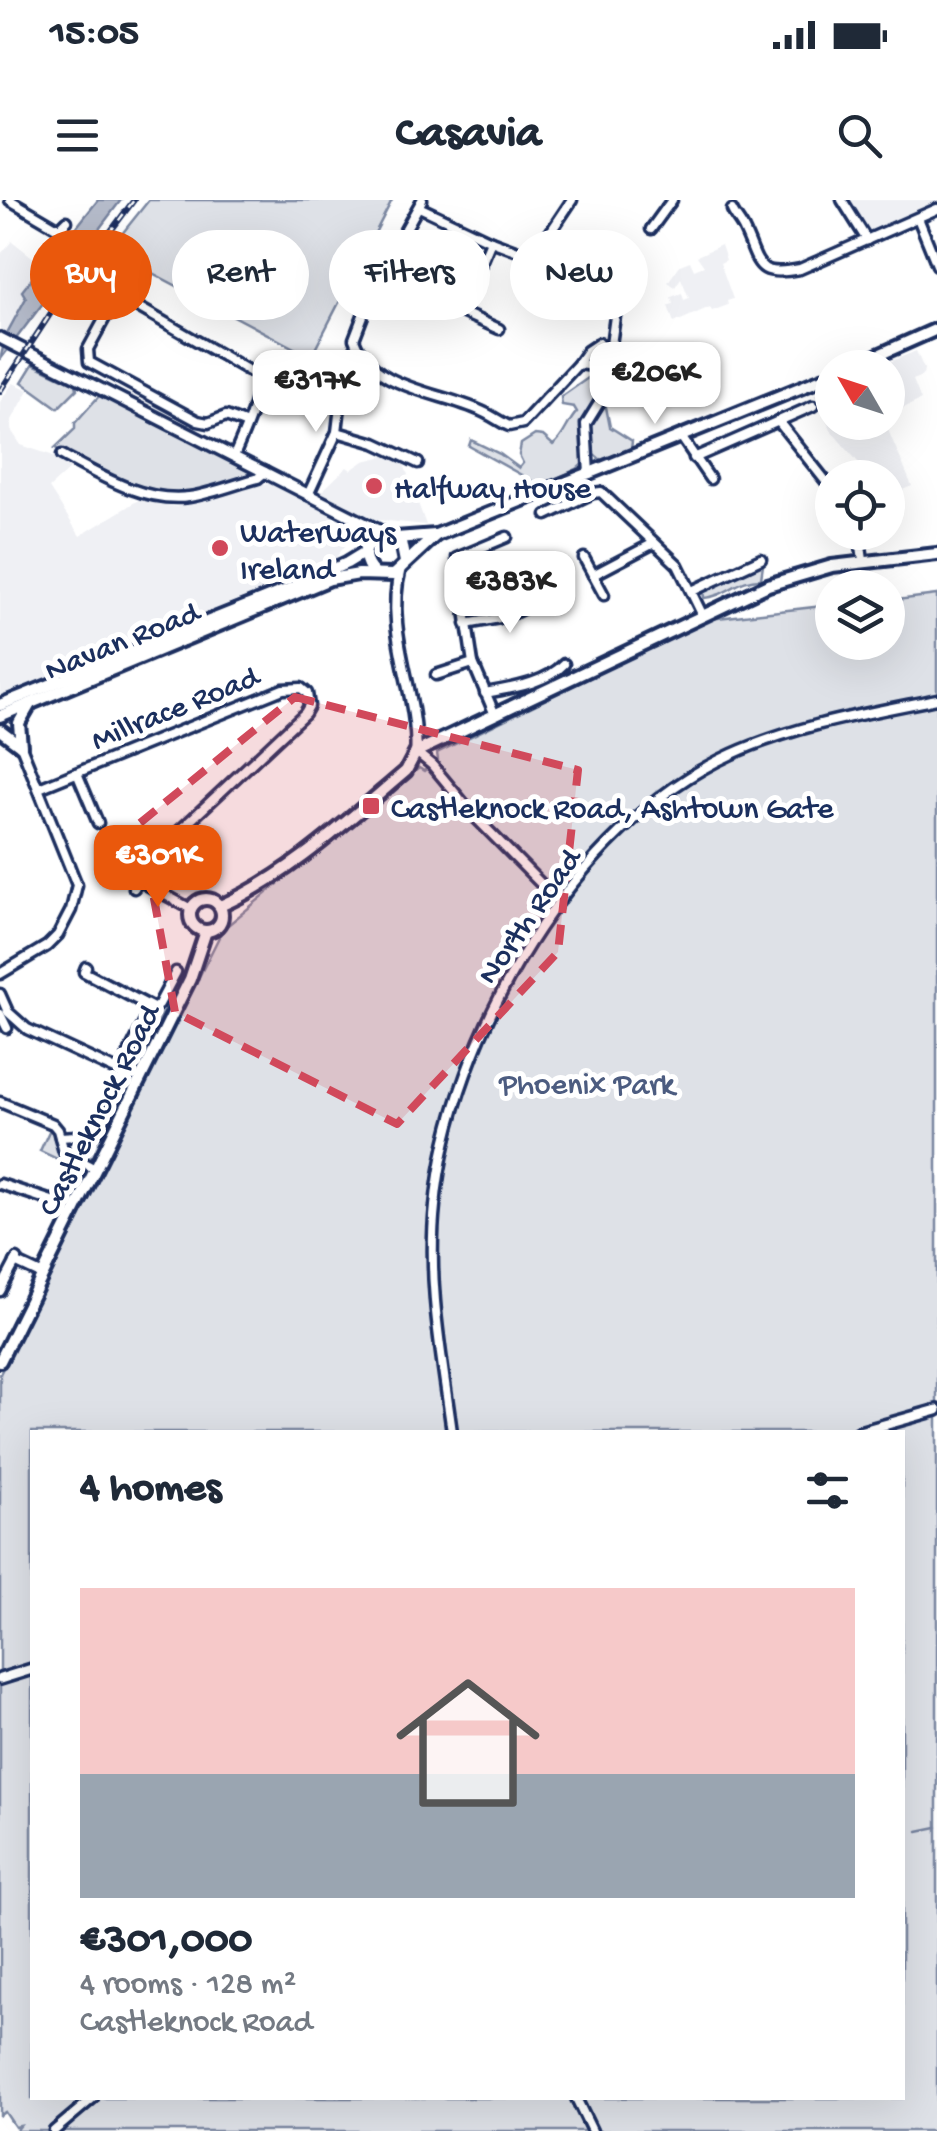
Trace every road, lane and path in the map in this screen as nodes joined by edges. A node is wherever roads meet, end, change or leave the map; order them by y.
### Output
1 (10, 200) edge
2 (572, 200) edge
3 (672, 200) edge
4 (842, 200) edge
5 (420, 203) edge
6 (937, 209) edge
7 (732, 210) dead end
8 (918, 218) junction
9 (66, 220) dead end
10 (652, 229) dead end
11 (404, 230) edge
12 (552, 230) edge
13 (867, 240) junction
14 (491, 242) junction
15 (510, 249) edge
16 (937, 265) edge
17 (362, 320) edge
18 (615, 320) edge
19 (499, 328) dead end
20 (937, 329) edge
21 (2, 339) edge
22 (599, 343) dead end
23 (890, 350) edge
24 (578, 364) junction
25 (610, 368) junction
26 (343, 380) dead end
27 (815, 382) edge
28 (813, 406) dead end
29 (778, 421) junction
30 (247, 424) junction
31 (338, 432) junction
32 (682, 438) junction
33 (587, 454) junction
34 (62, 455) dead end
35 (234, 456) junction
36 (694, 458) junction
37 (418, 464) dead end
38 (607, 467) junction
39 (815, 468) edge
40 (266, 472) junction
41 (590, 474) junction
42 (710, 479) dead end
43 (308, 495) junction
44 (547, 515) dead end
45 (352, 518) junction
46 (436, 535) junction
47 (392, 536) junction
48 (507, 537) dead end
49 (654, 544) junction
50 (365, 550) junction
51 (862, 550) edge
52 (937, 554) edge
53 (584, 558) dead end
54 (761, 559) dead end
55 (864, 560) junction
56 (402, 566) junction
57 (380, 575) junction
58 (593, 575) junction
59 (692, 591) junction
60 (395, 594) junction
61 (604, 595) dead end
62 (538, 601) dead end
63 (703, 616) junction
64 (466, 624) junction
65 (473, 664) junction
66 (564, 664) dead end
67 (436, 675) dead end
68 (485, 694) junction
69 (937, 699) edge
70 (30, 703) junction
71 (0, 705) edge
72 (495, 715) junction
73 (0, 716) edge
74 (0, 730) edge
75 (21, 746) junction
76 (416, 752) junction
77 (77, 773) junction
78 (39, 788) junction
79 (98, 823) dead end
80 (559, 902) junction
81 (220, 906) junction
82 (191, 908) junction
83 (206, 931) junction
84 (86, 967) dead end
85 (176, 972) dead end
86 (0, 974) edge
87 (0, 994) edge
88 (153, 1008) junction
89 (0, 1014) edge
90 (20, 1024) junction
91 (122, 1073) junction
92 (0, 1102) edge
93 (60, 1137) junction
94 (95, 1169) junction
95 (73, 1170) dead end
96 (0, 1184) edge
97 (42, 1275) junction
98 (0, 1291) edge
99 (0, 1360) edge
100 (937, 1410) edge
101 (452, 1430) edge
102 (866, 1430) edge
103 (30, 1670) edge
104 (0, 1678) edge
105 (92, 2100) edge
106 (577, 2100) edge
107 (54, 2131) edge
108 (592, 2131) edge

1 - 9 street
2 - 12 street
3 - 10 street
4 - 13 street
5 - 11 street
5 - 14 street
6 - 8 street
7 - 13 street
8 - 13 street
8 - 16 street
14 - 15 street
14 - 19 street
17 - 24 street
18 - 25 street
20 - 23 main road
21 - 35 street
22 - 24 street
24 - 25 street
25 - 33 street
26 - 31 street
27 - 32 main road
28 - 29 street
29 - 36 street
29 - 39 street
30 - 30 street
30 - 35 street
31 - 37 street
31 - 43 street
32 - 36 street
32 - 38 main road
33 - 38 street
33 - 41 street
34 - 40 street
35 - 40 street
36 - 42 street
38 - 41 main road
40 - 43 street
41 - 46 main road
43 - 45 street
44 - 49 street
45 - 47 street
45 - 50 street
46 - 47 main road
46 - 56 main road
47 - 50 main road
47 - 56 main road
48 - 64 street
49 - 58 street
49 - 59 street
50 - 57 main road
50 - 71 main road, Navan Road
51 - 55 street
52 - 55 main road
53 - 58 street
54 - 59 street
55 - 63 main road
56 - 57 main road
56 - 60 street
57 - 60 street
57 - 70 main road, Navan Road
58 - 61 street
59 - 63 street
60 - 76 street
62 - 64 street
63 - 72 main road
64 - 65 street
65 - 67 street
65 - 68 street
66 - 68 street
68 - 72 street
69 - 80 street, North Road
70 - 73 main road, Navan Road
70 - 75 main road
72 - 76 main road
74 - 75 main road
75 - 78 street
76 - 80 street
76 - 81 main road
77 - 78 street, Millrace Road
77 - 79 street
77 - 82 street, Millrace Road
78 - 86 street
80 - 101 street, North Road
81 - 82 main road
81 - 83 main road
82 - 83 main road
83 - 94 main road, Castleknock Road
84 - 88 street
85 - 88 street
87 - 90 street
88 - 91 street
89 - 90 street
90 - 91 street
91 - 93 street
92 - 93 street
93 - 94 street
94 - 97 main road, Castleknock Road
95 - 96 street
97 - 98 street
97 - 99 main road, Castleknock Road
100 - 102 street
103 - 104 street
105 - 107 street
106 - 108 street

